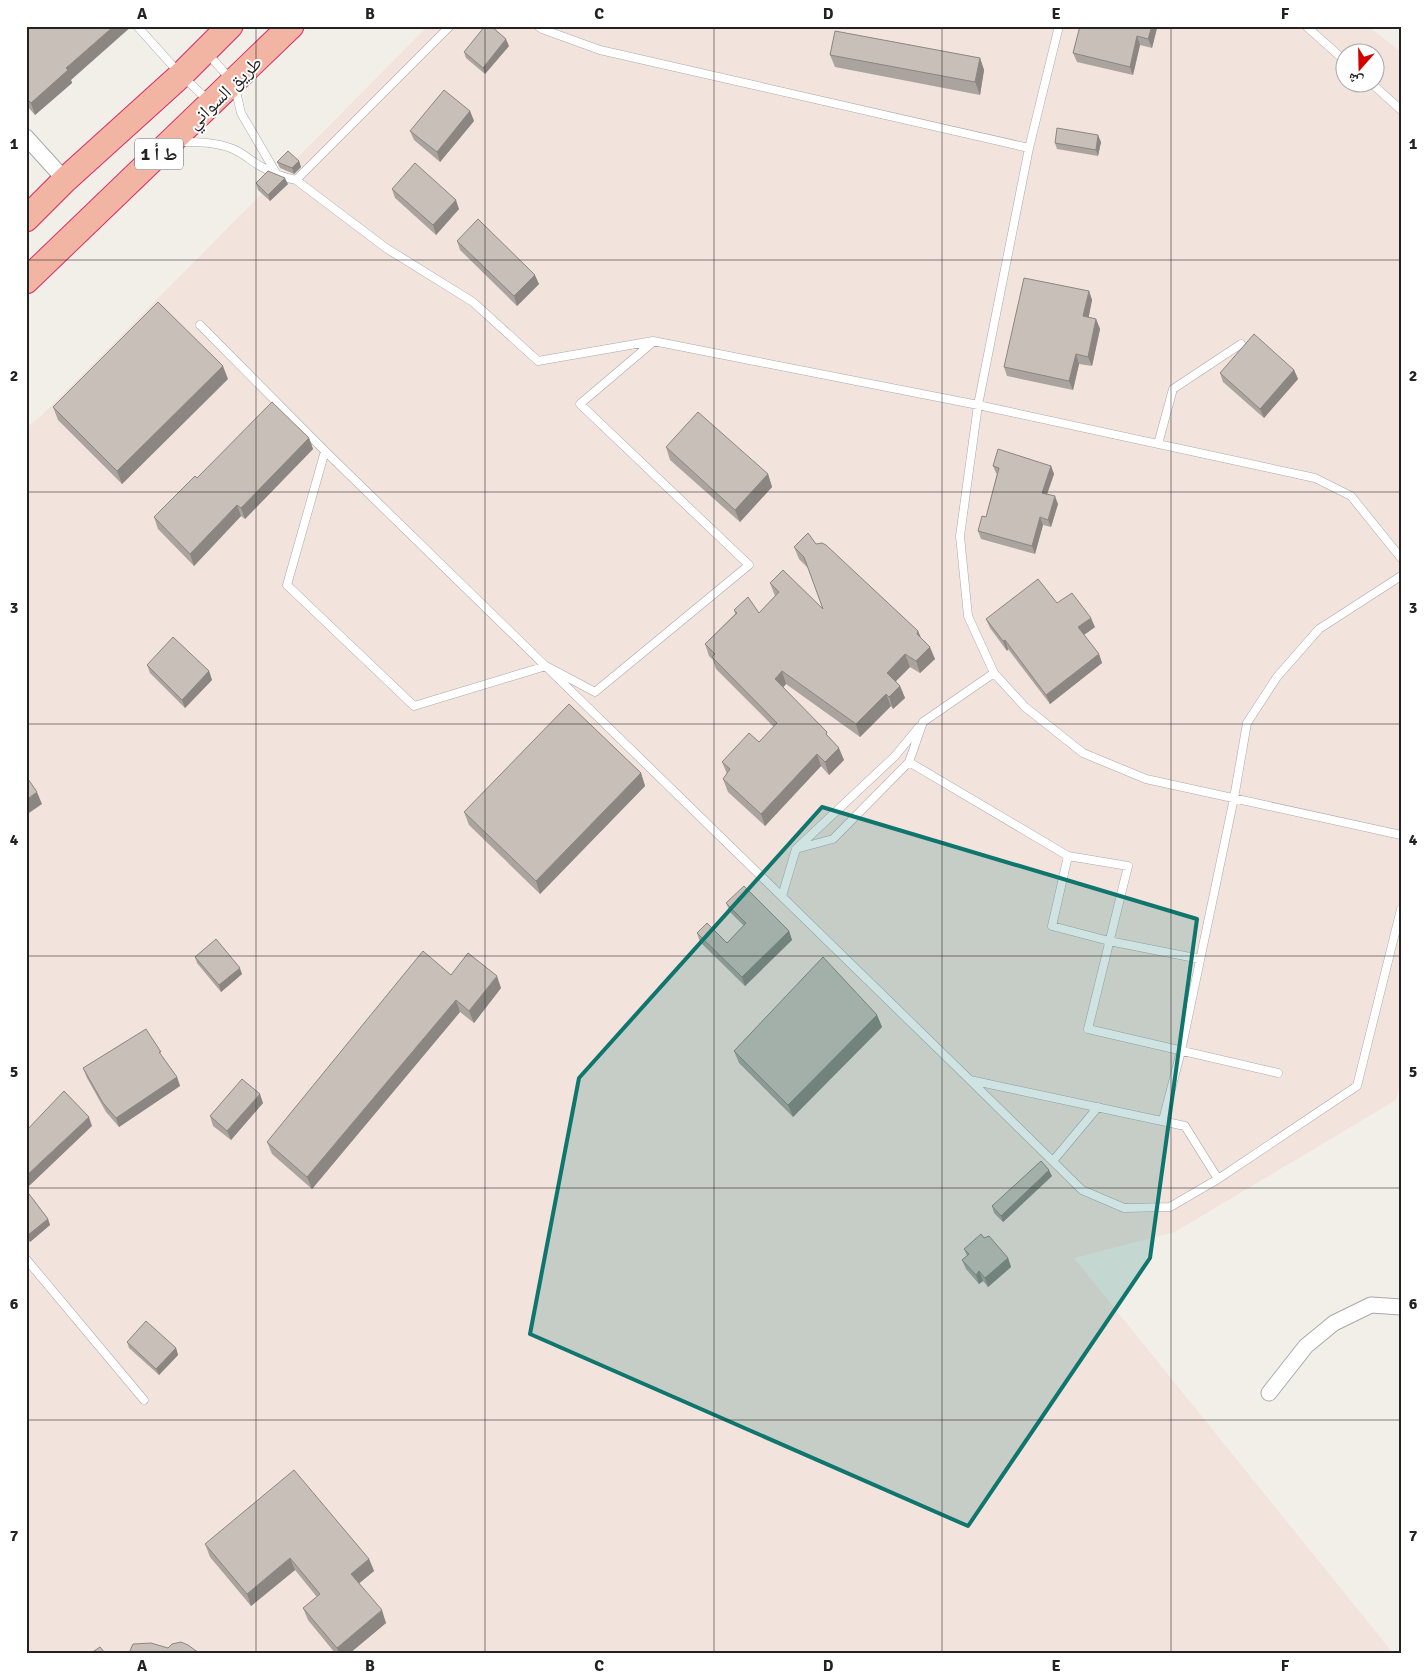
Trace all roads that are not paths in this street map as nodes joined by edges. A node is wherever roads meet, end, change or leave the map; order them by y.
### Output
1 (137, 26) edge
2 (230, 26) edge
3 (291, 26) edge
4 (450, 26) edge
5 (538, 26) edge
6 (1059, 26) edge
7 (1306, 26) edge
8 (205, 51) junction
9 (1334, 51) edge
10 (181, 75) junction
11 (234, 83) junction
12 (1381, 92) edge
13 (212, 104) junction
14 (1401, 110) edge
15 (26, 137) edge
16 (172, 141) junction
17 (1030, 148) junction
18 (276, 173) junction
19 (65, 180) junction
20 (296, 180) junction
21 (26, 219) edge
22 (26, 281) edge
23 (200, 325) dead end
24 (653, 341) junction
25 (1241, 344) dead end
26 (978, 405) junction
27 (1158, 444) junction
28 (325, 451) junction
29 (1401, 558) edge
30 (1401, 576) edge
31 (546, 666) junction
32 (994, 673) junction
33 (923, 722) junction
34 (909, 762) junction
35 (1234, 798) junction
36 (1401, 835) edge
37 (796, 849) junction
38 (1068, 856) junction
39 (782, 896) junction
40 (1401, 909) edge
41 (1109, 941) junction
42 (1200, 959) junction
43 (1181, 1051) junction
44 (1278, 1072) dead end
45 (970, 1080) junction
46 (1098, 1107) junction
47 (1163, 1120) junction
48 (1053, 1161) junction
49 (1218, 1179) junction
50 (26, 1259) edge
51 (1401, 1307) edge
52 (1269, 1394) dead end
53 (144, 1400) dead end

1 - 10 lane
2 - 8 highway, ط أ 1
3 - 11 highway, طريق السواني / ط أ 1
4 - 20 lane
5 - 17 lane
6 - 17 lane
7 - 9 lane
8 - 10 highway, ط أ 1
8 - 11 lane
10 - 13 lane
10 - 19 highway, ط أ 1
11 - 13 highway, طريق السواني / ط أ 1
11 - 18 lane
12 - 14 lane
13 - 16 highway, طريق السواني / ط أ 1
15 - 19 street
16 - 18 lane
16 - 22 highway, طريق السواني / ط أ 1
17 - 26 lane
18 - 20 lane
19 - 21 highway, ط أ 1
20 - 24 lane
23 - 28 lane
24 - 26 lane
24 - 31 lane
25 - 27 lane
26 - 27 lane
26 - 32 lane
27 - 29 lane
28 - 31 lane
28 - 31 lane
30 - 35 lane
31 - 39 lane
32 - 33 lane
32 - 35 lane
33 - 34 lane
33 - 37 lane
34 - 37 lane
34 - 38 lane
35 - 36 lane
35 - 42 lane
37 - 39 lane
38 - 41 lane
38 - 41 lane
39 - 45 lane
40 - 49 lane
41 - 42 lane
41 - 43 lane
42 - 43 lane
43 - 44 lane
43 - 47 lane
45 - 46 lane
45 - 48 lane
46 - 47 lane
46 - 48 lane
47 - 49 lane
48 - 49 lane
50 - 53 lane
51 - 52 street

